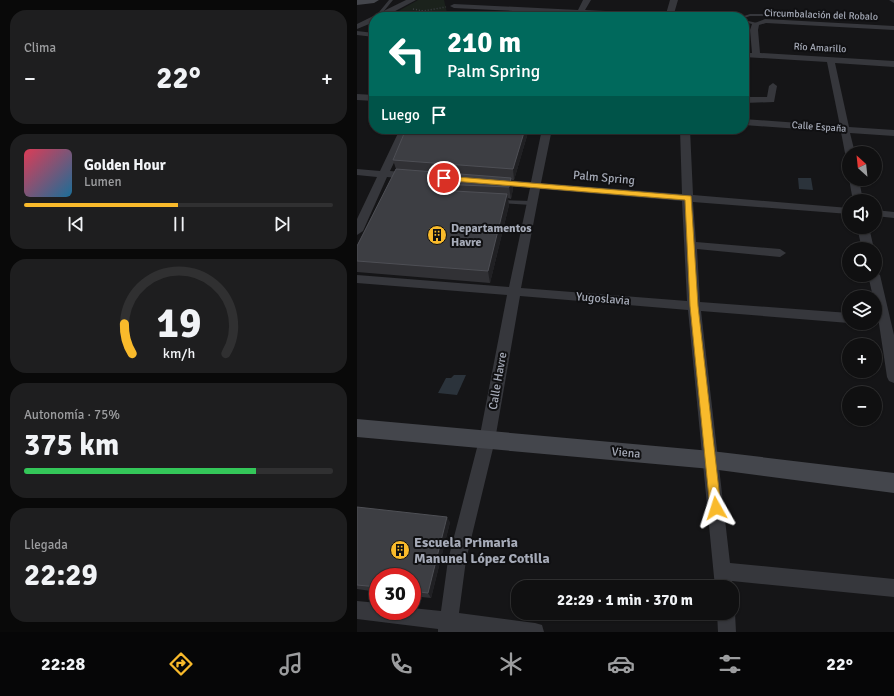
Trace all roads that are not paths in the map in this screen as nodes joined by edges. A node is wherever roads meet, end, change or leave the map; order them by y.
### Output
1 (374, 0) edge
2 (391, 0) edge
3 (412, 0) edge
4 (587, 0) edge
5 (674, 0) edge
6 (357, 2) edge
7 (453, 3) edge
8 (381, 12) edge
9 (388, 12) edge
10 (547, 12) edge
11 (580, 12) edge
12 (670, 12) edge
13 (786, 15) dead end
14 (749, 17) edge
15 (369, 21) edge
16 (749, 23) edge
17 (756, 24) junction
18 (357, 27) edge
19 (894, 28) edge
20 (357, 33) edge
21 (369, 34) edge
22 (749, 55) edge
23 (756, 56) junction
24 (830, 59) junction
25 (894, 64) edge
26 (773, 86) dead end
27 (357, 97) edge
28 (369, 98) edge
29 (749, 100) edge
30 (749, 122) edge
31 (846, 129) junction
32 (894, 133) edge
33 (403, 134) edge
34 (546, 134) edge
35 (685, 134) edge
36 (849, 146) edge
37 (357, 172) edge
38 (383, 174) junction
39 (421, 176) edge
40 (482, 181) edge
41 (535, 185) junction
42 (688, 198) junction
43 (497, 202) edge
44 (531, 203) junction
45 (842, 210) edge
46 (882, 214) edge
47 (894, 215) edge
48 (357, 231) edge
49 (690, 245) junction
50 (779, 253) dead end
51 (357, 279) edge
52 (876, 282) edge
53 (514, 292) junction
54 (694, 306) junction
55 (842, 317) edge
56 (885, 321) edge
57 (894, 377) edge
58 (357, 428) edge
59 (487, 440) junction
60 (711, 460) junction
61 (894, 483) edge
62 (723, 579) edge
63 (894, 588) edge
64 (357, 610) edge
65 (726, 620) edge
66 (448, 627) edge
67 (535, 632) edge
68 (727, 632) edge

1 - 6 street
2 - 8 lane
3 - 9 street
4 - 11 street
5 - 12 street
7 - 10 street
13 - 14 lane
15 - 18 street
16 - 17 lane
17 - 19 street, Circumbalación del Robalo
17 - 23 street, Circumbalación del Robalo
20 - 21 street
22 - 23 street, Río Amarillo
23 - 24 street, Río Amarillo
24 - 25 street, Río Amarillo
24 - 31 street
26 - 29 street
27 - 28 street
30 - 31 street, Calle España
31 - 32 street, Calle España
31 - 36 street
33 - 38 street
34 - 41 street, Calle Havre
35 - 42 street
37 - 38 street
38 - 39 street
38 - 48 street
40 - 41 street, Palm Spring
41 - 42 street, Palm Spring
41 - 44 street, Calle Havre
42 - 45 street, Palm Spring
42 - 49 street
43 - 44 lane
44 - 53 street, Calle Havre
46 - 47 street
49 - 50 street
49 - 54 street
51 - 53 street, Yugoslavia
52 - 56 street
53 - 54 street, Yugoslavia
53 - 59 street, Calle Havre
54 - 55 street, Yugoslavia
54 - 60 street
56 - 57 street
58 - 59 street, Viena
59 - 60 street, Viena
59 - 66 street, Calle Havre
60 - 61 street, Viena
60 - 62 street
62 - 63 street
64 - 66 street
65 - 68 street
66 - 67 street

